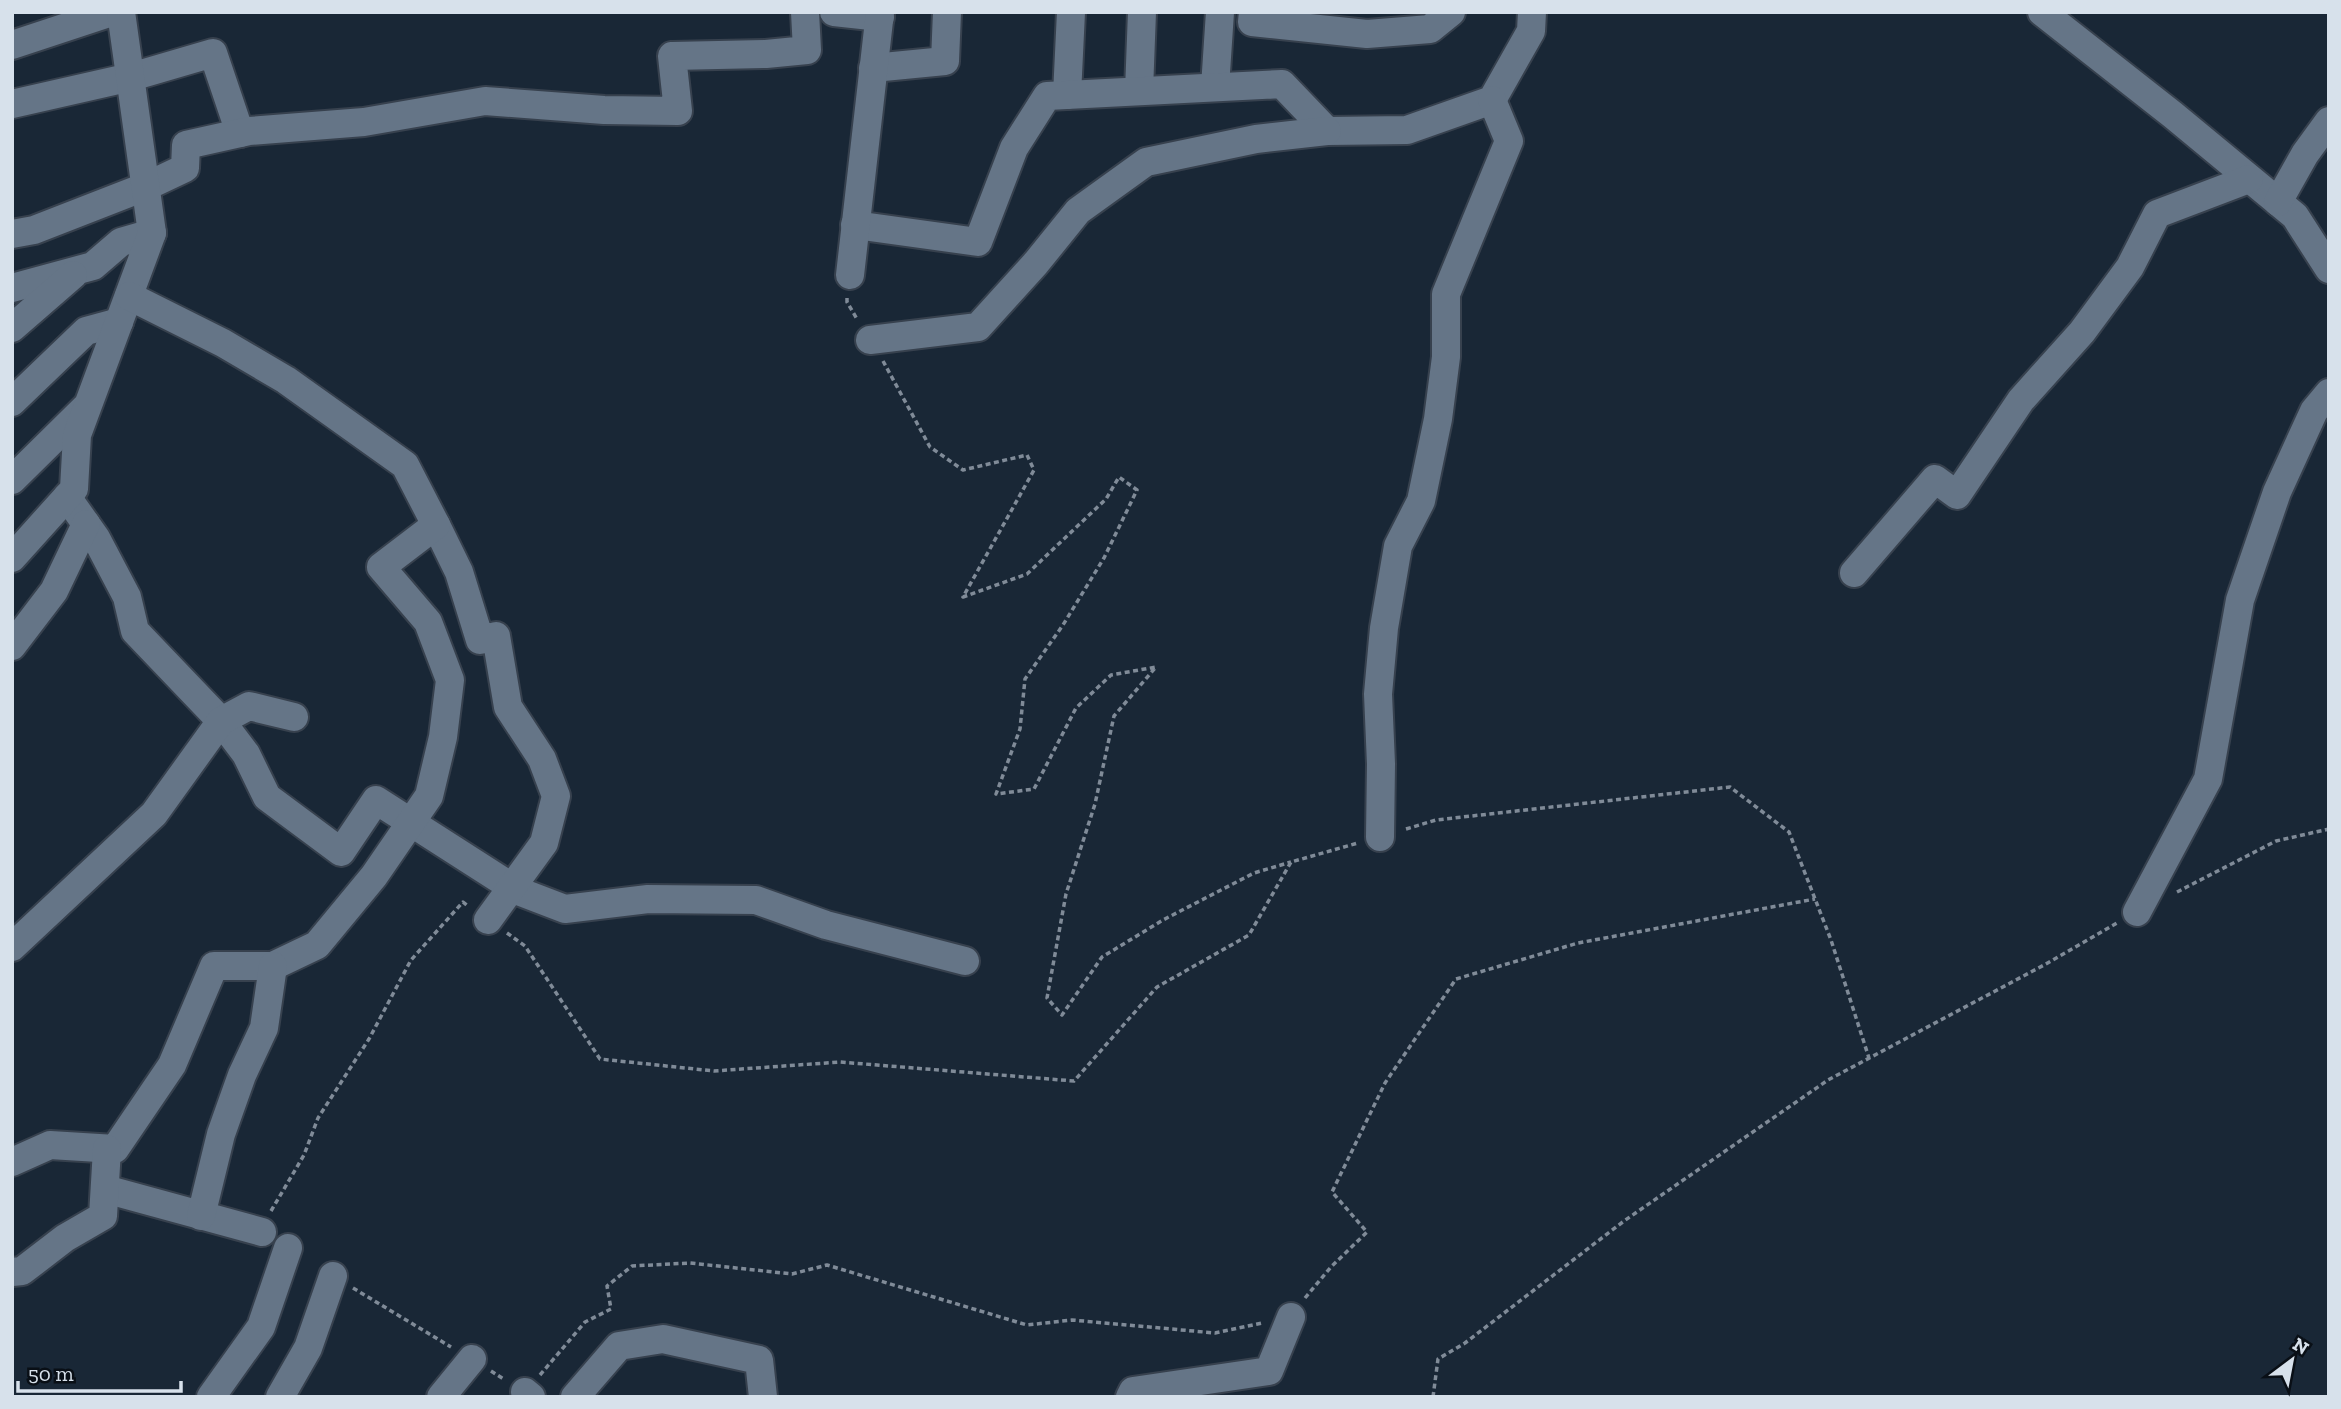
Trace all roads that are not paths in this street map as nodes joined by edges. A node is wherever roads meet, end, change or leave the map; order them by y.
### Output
1 (112, 12) edge
2 (121, 12) edge
3 (805, 12) edge
4 (834, 12) edge
5 (947, 12) edge
6 (1071, 12) edge
7 (1142, 12) edge
8 (1220, 12) edge
9 (1253, 12) edge
10 (1451, 12) edge
11 (1532, 12) edge
12 (2042, 12) edge
13 (880, 15) edge
14 (12, 45) edge
15 (873, 68) junction
16 (131, 77) junction
17 (1215, 88) junction
18 (1139, 91) junction
19 (1067, 95) junction
20 (1492, 100) junction
21 (12, 104) edge
22 (2329, 121) edge
23 (1327, 131) junction
24 (240, 133) junction
25 (2249, 179) junction
26 (147, 186) junction
27 (2278, 202) junction
28 (855, 225) junction
29 (152, 233) junction
30 (12, 234) edge
31 (2328, 265) edge
32 (79, 270) junction
33 (850, 275) road end
34 (12, 288) edge
35 (124, 309) junction
36 (12, 328) edge
37 (870, 340) road end
38 (2329, 393) edge
39 (12, 402) edge
40 (88, 404) junction
41 (12, 480) edge
42 (67, 497) junction
43 (86, 524) junction
44 (436, 525) junction
45 (12, 558) edge
46 (1854, 573) dead end
47 (12, 646) edge
48 (294, 717) dead end
49 (221, 721) junction
50 (410, 823) junction
51 (1380, 837) road end
52 (512, 887) junction
53 (2137, 912) road end
54 (488, 920) road end
55 (12, 947) edge
56 (965, 961) dead end
57 (273, 966) junction
58 (107, 1149) junction
59 (12, 1162) edge
60 (105, 1189) junction
61 (201, 1216) junction
62 (262, 1232) road end
63 (288, 1248) dead end
64 (12, 1272) edge
65 (333, 1276) road end
66 (1291, 1317) road end
67 (472, 1359) road end
68 (211, 1397) edge
69 (280, 1397) edge
70 (441, 1397) edge
71 (575, 1397) edge
72 (763, 1397) edge
73 (1130, 1397) edge

1 - 14 street
2 - 16 street
3 - 24 street
4 - 13 street
5 - 15 street
6 - 19 street
7 - 18 street
8 - 17 street
9 - 10 street
11 - 20 street
12 - 25 street
13 - 15 street
15 - 28 street
16 - 21 street
16 - 24 street
16 - 26 street
17 - 18 street
17 - 23 street
18 - 19 street
19 - 28 street
20 - 23 street
20 - 51 street
22 - 27 street
23 - 37 street
24 - 26 street
25 - 27 street
25 - 46 street
26 - 29 street
26 - 30 street
27 - 31 street
28 - 33 street
29 - 32 street
29 - 35 street
32 - 34 street
32 - 36 street
35 - 39 street
35 - 40 street
35 - 44 street
38 - 53 street
40 - 41 street
40 - 42 street
42 - 43 street
42 - 45 street
43 - 47 street
43 - 49 street
44 - 50 street
44 - 52 street
48 - 49 street
49 - 50 street
49 - 55 street
50 - 52 street
50 - 57 street
52 - 54 street
52 - 56 street
57 - 58 street
57 - 61 street
58 - 59 street
58 - 60 street
60 - 61 street
60 - 64 street
61 - 62 street
63 - 68 street
65 - 69 street
66 - 73 street
67 - 70 street
71 - 72 street

